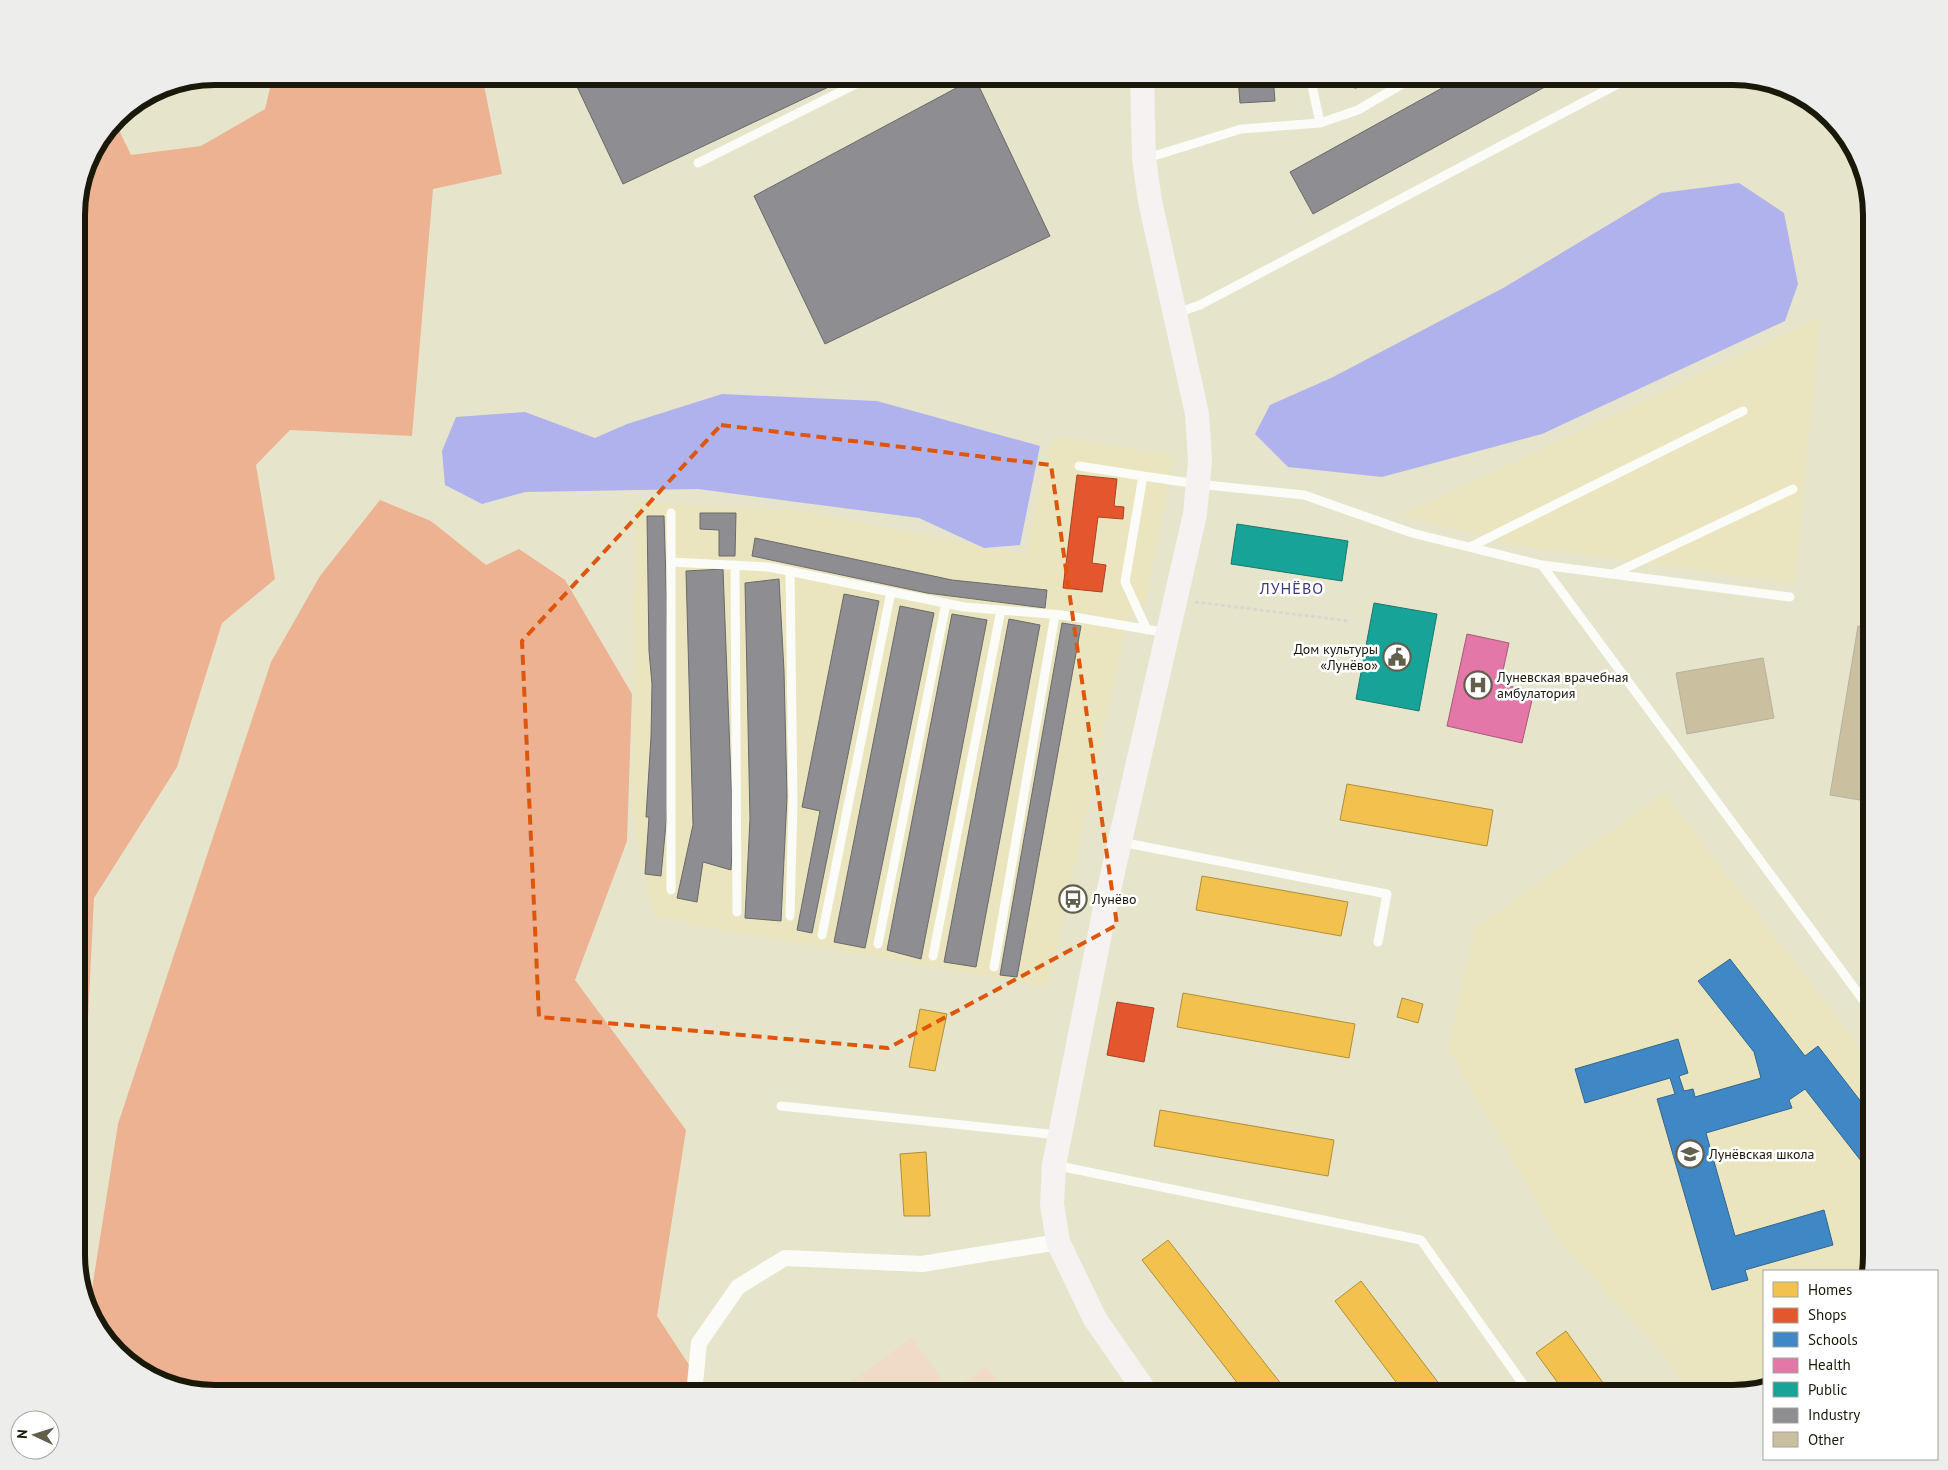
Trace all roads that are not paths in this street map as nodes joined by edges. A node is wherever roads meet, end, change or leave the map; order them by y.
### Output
1 (854, 85) edge
2 (1142, 85) edge
3 (1312, 85) edge
4 (1401, 85) edge
5 (1616, 85) edge
6 (1320, 123) junction
7 (1144, 159) junction
8 (698, 163) dead end
9 (1175, 313) junction
10 (1743, 411) dead end
11 (1079, 466) dead end
12 (1143, 476) junction
13 (1197, 484) junction
14 (1793, 489) dead end
15 (671, 513) dead end
16 (1470, 548) junction
17 (671, 562) junction
18 (735, 565) junction
19 (1542, 565) junction
20 (790, 571) junction
21 (1613, 574) junction
22 (890, 592) junction
23 (1790, 597) dead end
24 (946, 603) junction
25 (1001, 610) junction
26 (1055, 615) junction
27 (1158, 632) junction
28 (1121, 842) junction
29 (671, 890) dead end
30 (737, 912) dead end
31 (790, 916) dead end
32 (822, 935) dead end
33 (1378, 942) dead end
34 (878, 944) dead end
35 (933, 956) dead end
36 (994, 967) dead end
37 (1863, 1000) edge
38 (781, 1106) dead end
39 (1060, 1135) junction
40 (1054, 1165) junction
41 (1058, 1242) junction
42 (695, 1385) edge
43 (1141, 1385) edge
44 (1524, 1385) edge

1 - 8 lane
2 - 7 street
3 - 6 lane
4 - 6 lane
5 - 9 lane
6 - 7 lane
7 - 9 street
9 - 13 street
10 - 16 lane
11 - 12 lane
12 - 13 lane
12 - 27 lane
13 - 16 lane
13 - 27 street
14 - 21 lane
15 - 17 lane
16 - 19 lane
17 - 18 lane
17 - 29 lane
18 - 20 lane
18 - 30 lane
19 - 21 lane
19 - 37 lane
20 - 22 lane
20 - 31 lane
21 - 23 lane
22 - 24 lane
22 - 32 lane
24 - 25 lane
24 - 34 lane
25 - 26 lane
25 - 35 lane
26 - 27 lane
26 - 36 lane
27 - 28 street
28 - 33 lane
28 - 39 street
38 - 39 lane
39 - 40 street
40 - 41 street
40 - 44 lane
41 - 42 street
41 - 43 street

